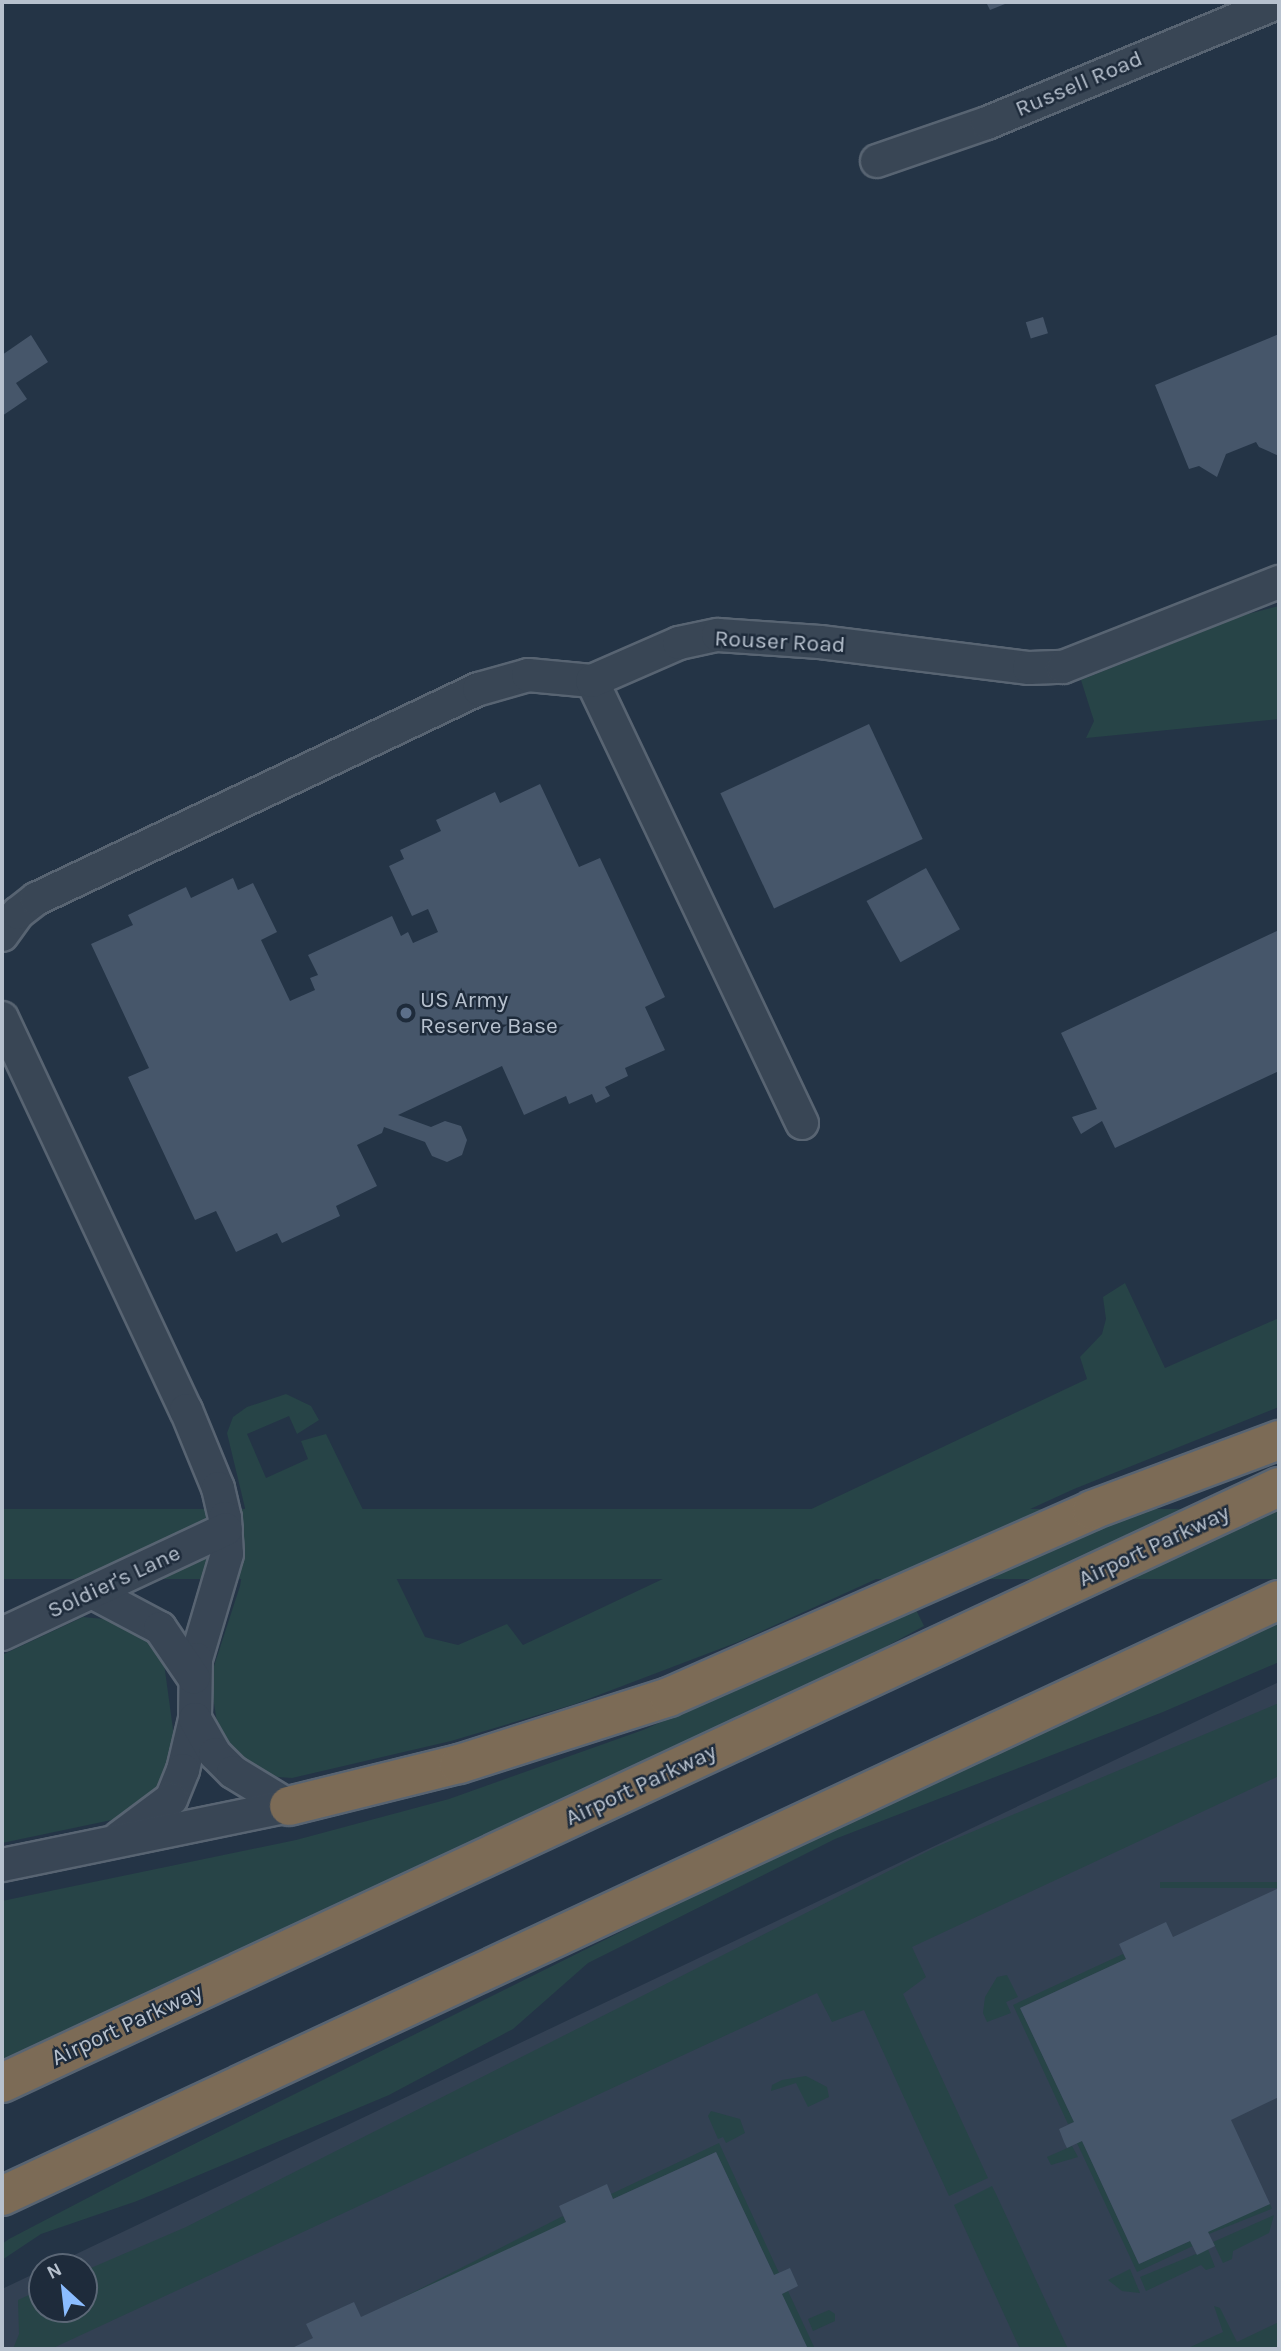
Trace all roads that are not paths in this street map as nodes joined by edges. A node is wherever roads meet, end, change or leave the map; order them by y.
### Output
1 (1279, 2) edge
2 (877, 161) dead end
3 (1279, 582) edge
4 (593, 681) junction
5 (2, 935) edge
6 (2, 1018) edge
7 (803, 1123) dead end
8 (1279, 1440) edge
9 (1279, 1487) edge
10 (226, 1529) junction
11 (92, 1592) junction
12 (1279, 1600) edge
13 (2, 1634) edge
14 (194, 1678) junction
15 (195, 1719) junction
16 (289, 1806) junction
17 (120, 1837) junction
18 (2, 1865) edge
19 (2, 2083) edge
20 (79, 2160) junction
21 (2, 2196) edge
22 (2, 2224) edge

1 - 2 street, Russell Road
3 - 4 street, Rouser Road
4 - 5 street
4 - 7 street
6 - 10 street
8 - 16 highway
9 - 19 highway, Airport Parkway
10 - 11 street, Soldier's Lane
10 - 14 street
11 - 13 street, Soldier's Lane
11 - 14 street
12 - 20 highway
14 - 15 street
15 - 16 street
15 - 17 street
16 - 17 street
17 - 18 street
20 - 21 highway
20 - 22 highway

